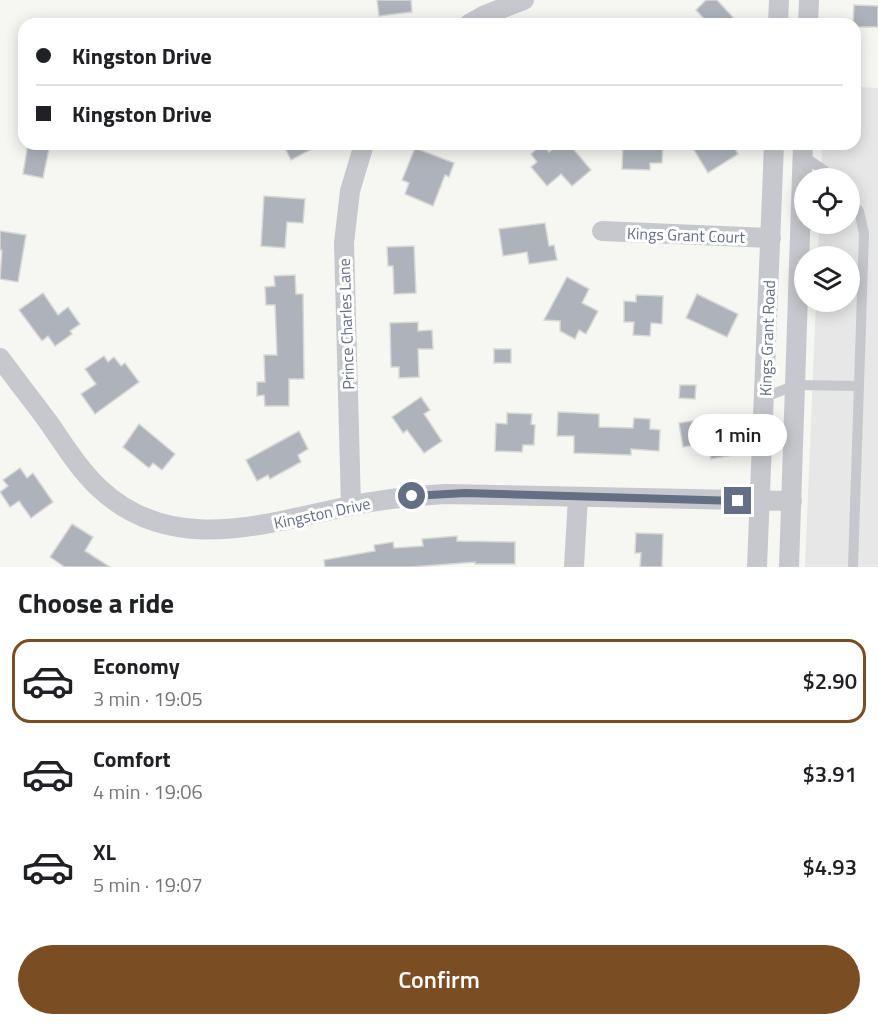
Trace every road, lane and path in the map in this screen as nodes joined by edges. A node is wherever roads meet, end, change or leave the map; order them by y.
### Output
1 (524, 0) edge
2 (779, 0) edge
3 (809, 0) edge
4 (480, 18) edge
5 (778, 18) edge
6 (808, 18) edge
7 (362, 150) edge
8 (774, 150) edge
9 (803, 150) edge
10 (822, 168) edge
11 (860, 214) edge
12 (602, 231) dead end
13 (771, 238) junction
14 (0, 358) edge
15 (796, 385) junction
16 (859, 386) junction
17 (765, 397) junction
18 (578, 497) junction
19 (760, 501) junction
20 (792, 501) junction
21 (351, 506) junction
22 (574, 567) edge
23 (757, 567) edge
24 (789, 567) edge
25 (853, 567) edge

1 - 4 street
2 - 5 street
3 - 6 street
7 - 21 street, Prince Charles Lane
8 - 13 street, Kings Grant Road
9 - 10 lane
9 - 15 street, Kings Grant Road
11 - 16 lane
12 - 13 street, Kings Grant Court
13 - 17 street, Kings Grant Road
14 - 21 street, Kingston Drive
15 - 16 lane
15 - 17 lane
15 - 20 street, Kings Grant Road
16 - 25 lane
17 - 19 street, Kings Grant Road
18 - 19 street, Kingston Drive
18 - 21 street, Kingston Drive
18 - 22 street
19 - 20 street, Kingston Drive
19 - 23 street, Kings Grant Road
20 - 24 street, Kings Grant Road

